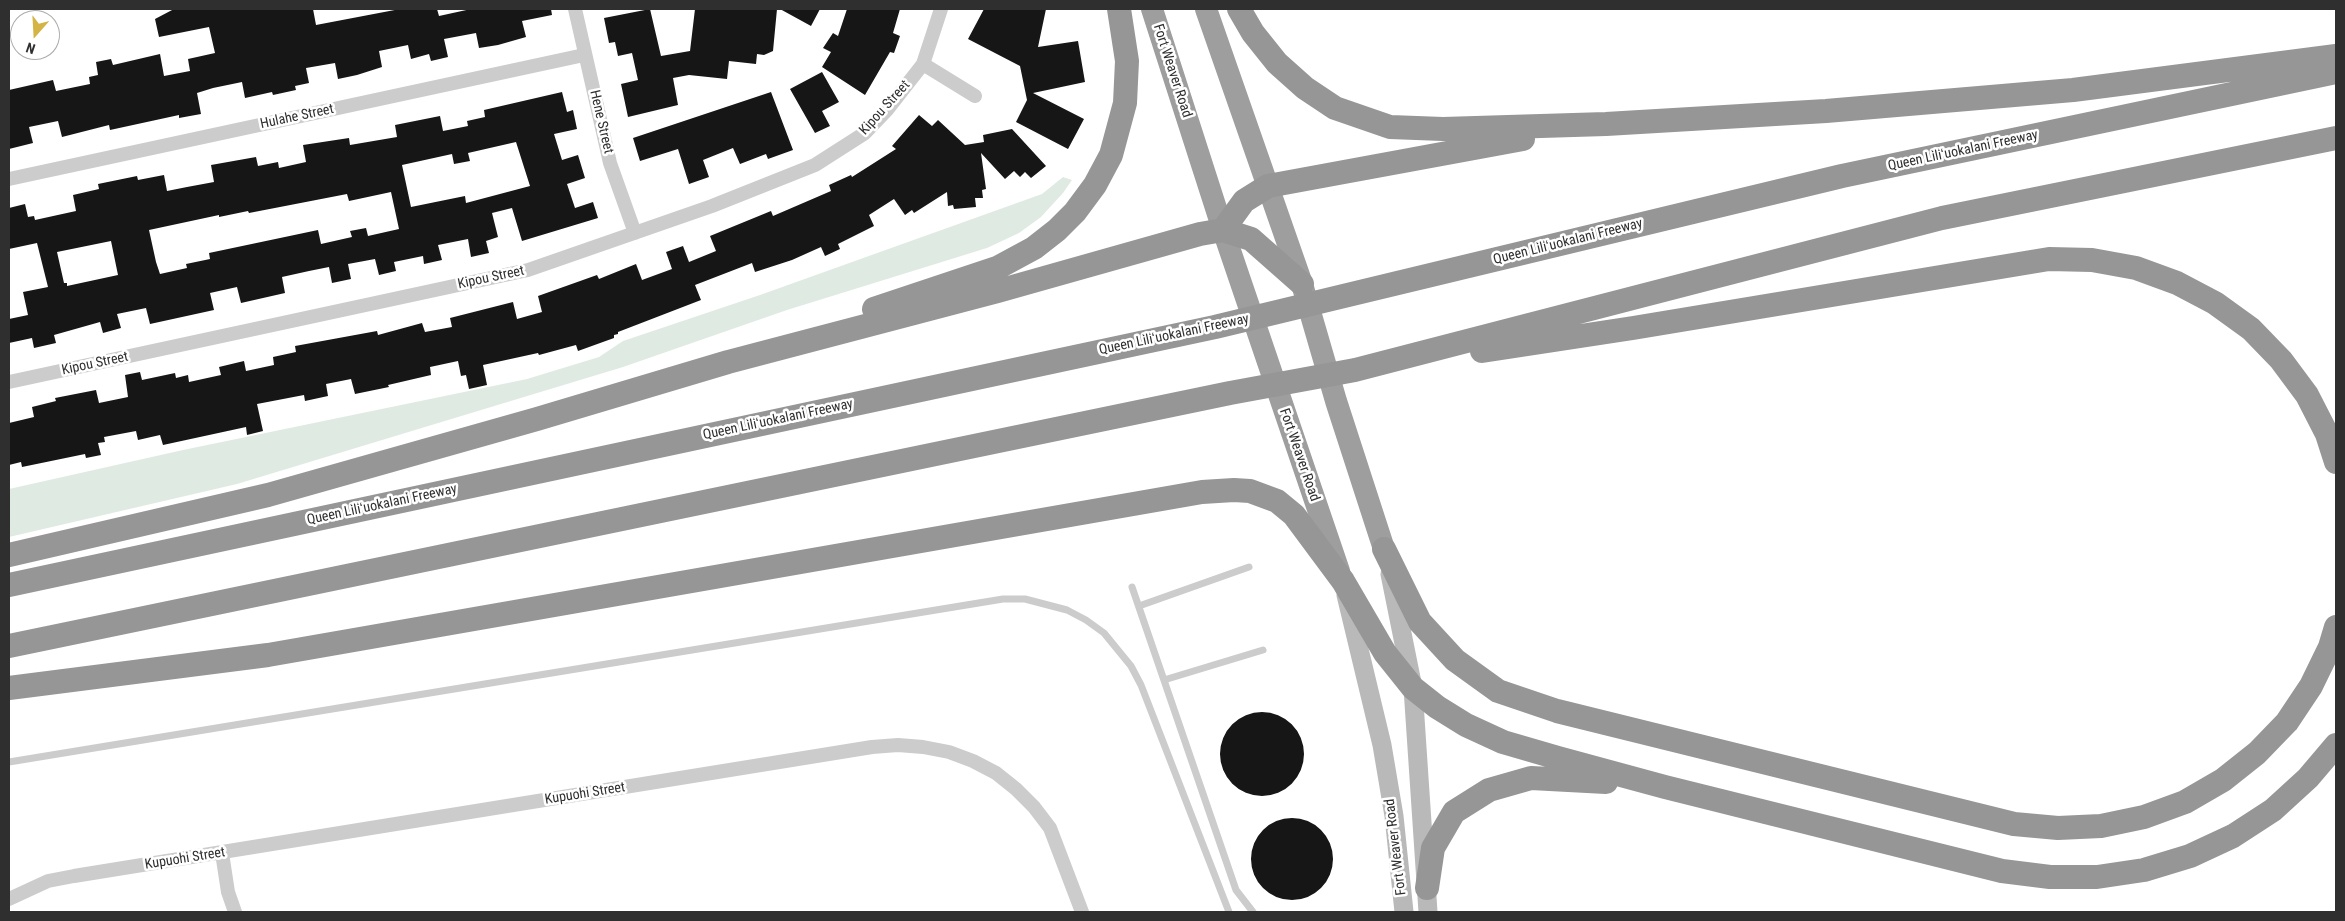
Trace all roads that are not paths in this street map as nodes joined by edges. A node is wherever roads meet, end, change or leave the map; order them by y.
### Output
1 (575, 9) edge
2 (941, 9) edge
3 (1118, 9) edge
4 (1152, 9) edge
5 (1206, 9) edge
6 (1238, 9) edge
7 (584, 55) junction
8 (2336, 56) edge
9 (922, 64) junction
10 (2336, 72) edge
11 (975, 96) dead end
12 (1606, 124) junction
13 (2336, 138) edge
14 (9, 179) edge
15 (1268, 186) junction
16 (1223, 230) junction
17 (634, 233) junction
18 (1302, 284) junction
19 (728, 362) junction
20 (1354, 370) junction
21 (9, 382) edge
22 (2336, 462) edge
23 (1384, 548) junction
24 (9, 555) edge
25 (1249, 567) dead end
26 (1343, 581) junction
27 (9, 585) edge
28 (1132, 587) dead end
29 (1139, 606) junction
30 (2336, 627) edge
31 (9, 646) edge
32 (1263, 650) dead end
33 (1164, 680) junction
34 (9, 688) edge
35 (1413, 688) junction
36 (2336, 745) edge
37 (9, 762) edge
38 (1665, 787) junction
39 (222, 854) junction
40 (1428, 888) junction
41 (9, 899) edge
42 (235, 912) edge
43 (1082, 912) edge
44 (1229, 912) edge
45 (1253, 912) edge
46 (1404, 912) edge
47 (1428, 912) edge

1 - 7 street, Hene Street
2 - 9 street, Kipou Street
3 - 19 highway
4 - 16 highway, Fort Weaver Road
5 - 15 highway, Fort Weaver Road
6 - 12 highway
7 - 14 street, Hulahe Street
7 - 17 street, Hene Street
8 - 12 highway
9 - 11 street
9 - 17 street, Kipou Street
10 - 27 highway, Queen Liliʻuokalani Freeway
12 - 15 highway
13 - 20 highway
15 - 16 highway
15 - 18 highway, Fort Weaver Road
16 - 18 highway
16 - 19 highway
16 - 26 highway, Fort Weaver Road
17 - 21 street, Kipou Street
18 - 23 highway, Fort Weaver Road
19 - 24 highway
20 - 22 highway
20 - 31 highway
23 - 30 highway
23 - 35 main road, Fort Weaver Road
25 - 29 lane
26 - 34 highway
26 - 35 highway
26 - 46 main road, Fort Weaver Road
28 - 29 lane
29 - 33 lane
32 - 33 lane
33 - 45 lane
35 - 38 highway
35 - 40 main road, Fort Weaver Road
36 - 38 highway
37 - 44 lane
38 - 40 highway
39 - 41 street, Kupuohi Street
39 - 42 street
39 - 43 street, Kupuohi Street
40 - 47 main road, Fort Weaver Road

